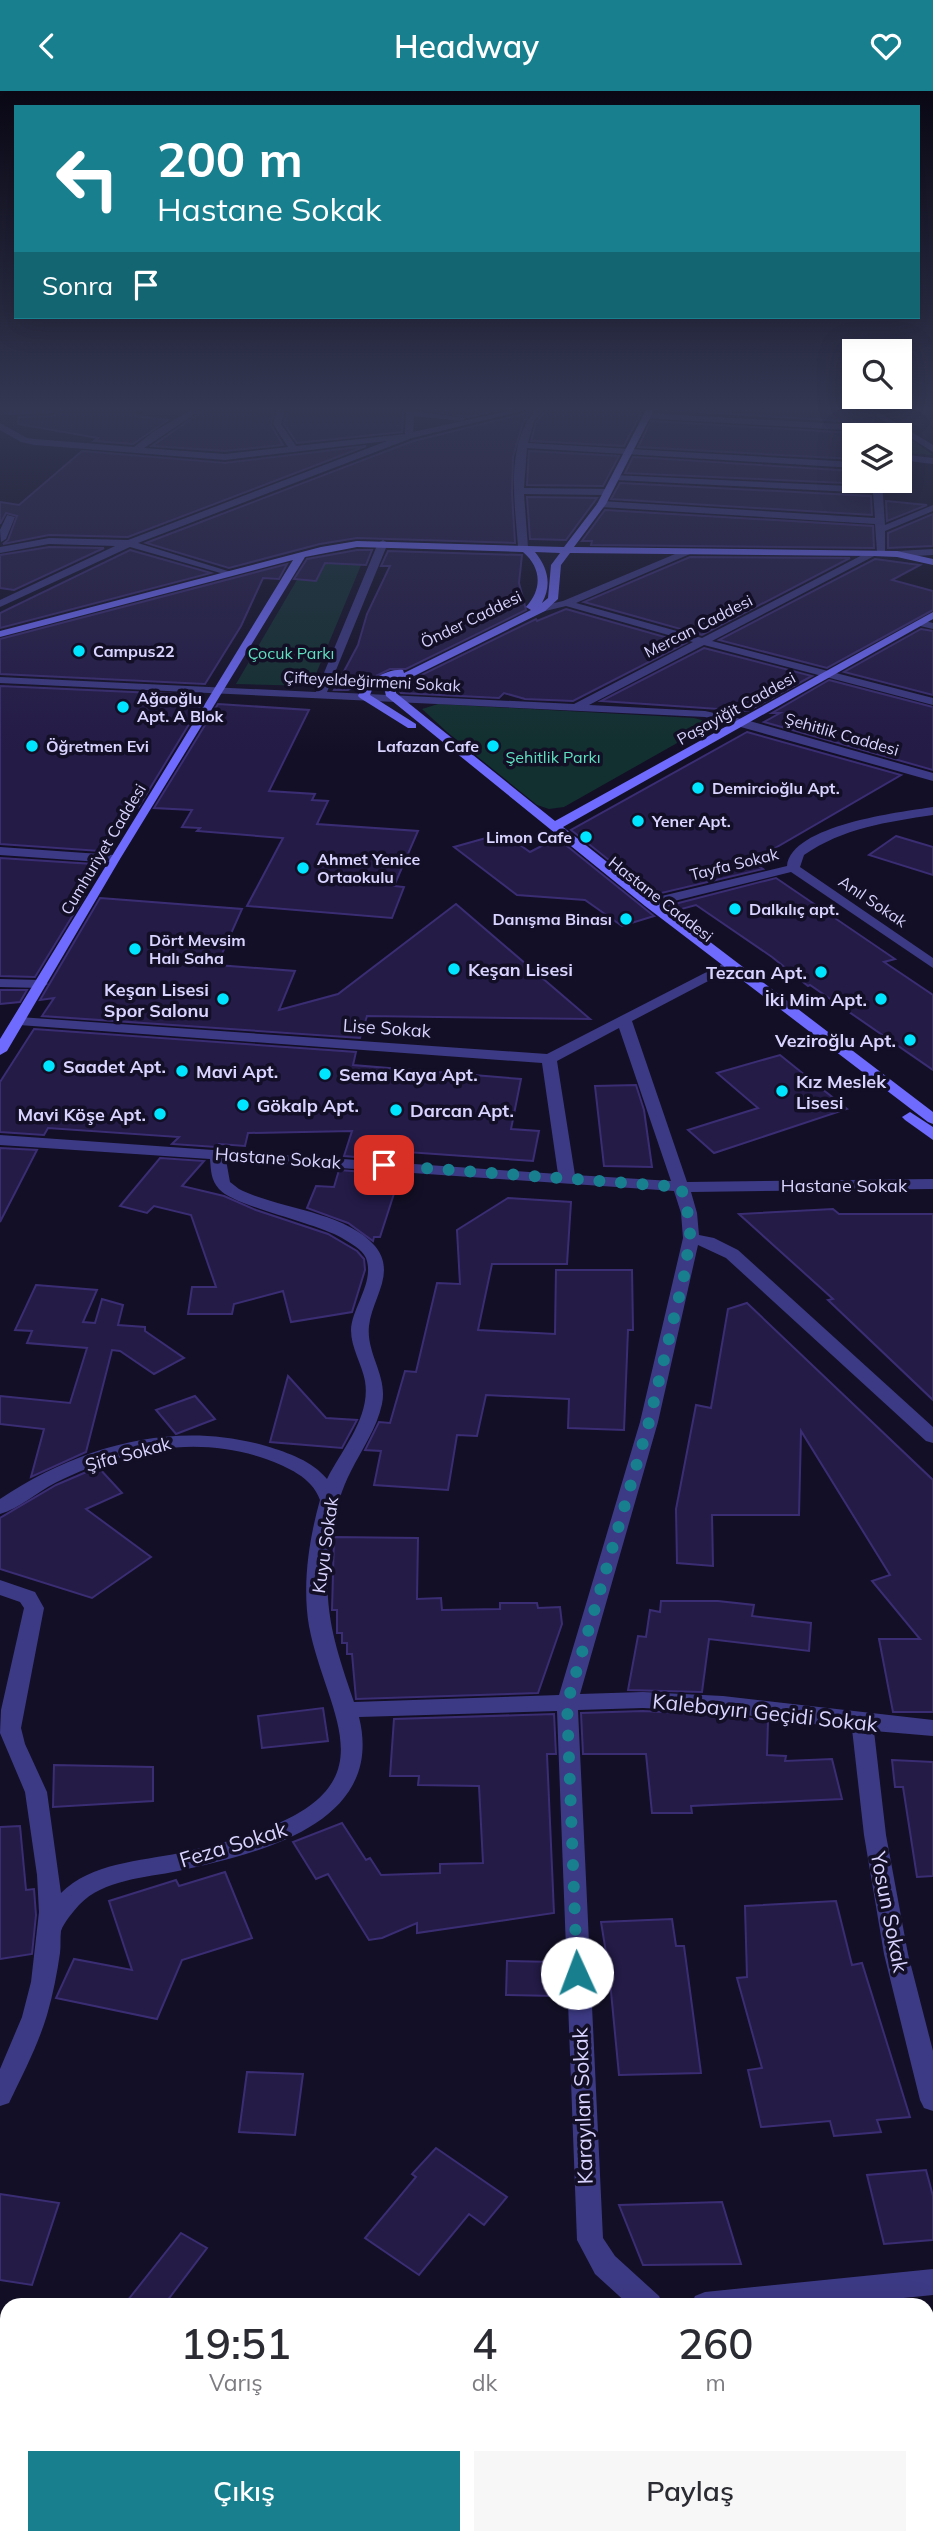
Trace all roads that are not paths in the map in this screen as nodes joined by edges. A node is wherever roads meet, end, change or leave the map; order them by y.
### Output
1 (177, 524) edge
2 (522, 524) edge
3 (587, 524) edge
4 (859, 524) edge
5 (884, 524) edge
6 (879, 526) junction
7 (0, 538) edge
8 (128, 543) junction
9 (383, 543) junction
10 (20, 545) junction
11 (523, 547) junction
12 (0, 550) edge
13 (569, 550) junction
14 (687, 552) junction
15 (933, 552) edge
16 (878, 553) junction
17 (897, 554) junction
18 (301, 555) junction
19 (933, 562) edge
20 (227, 574) junction
21 (566, 603) junction
22 (0, 604) edge
23 (541, 609) junction
24 (933, 615) edge
25 (920, 623) junction
26 (933, 626) edge
27 (0, 634) edge
28 (702, 641) junction
29 (828, 675) junction
30 (0, 680) edge
31 (220, 690) junction
32 (320, 695) junction
33 (364, 696) junction
34 (392, 698) junction
35 (933, 702) edge
36 (575, 708) junction
37 (742, 722) junction
38 (933, 776) edge
39 (933, 811) edge
40 (552, 827) junction
41 (0, 851) edge
42 (114, 859) junction
43 (793, 868) junction
44 (650, 903) junction
45 (933, 964) edge
46 (726, 966) junction
47 (0, 983) edge
48 (41, 984) junction
49 (624, 1020) junction
50 (19, 1021) junction
51 (0, 1051) edge
52 (549, 1059) junction
53 (933, 1119) edge
54 (933, 1135) edge
55 (0, 1140) edge
56 (218, 1154) junction
57 (567, 1178) junction
58 (933, 1184) edge
59 (681, 1187) junction
60 (691, 1238) junction
61 (933, 1437) edge
62 (346, 1461) junction
63 (303, 1468) junction
64 (330, 1501) junction
65 (0, 1508) edge
66 (0, 1587) edge
67 (567, 1704) junction
68 (345, 1710) junction
69 (862, 1722) junction
70 (933, 1728) edge
71 (52, 1926) junction
72 (0, 2095) edge
73 (933, 2100) edge
74 (933, 2281) edge
75 (641, 2298) edge
76 (772, 2298) edge

1 - 8 street
2 - 11 street
3 - 13 main road, Önder Caddesi
4 - 6 street
5 - 6 street
6 - 16 street
7 - 10 street
8 - 10 street
8 - 20 street
8 - 22 street
9 - 11 main road
9 - 18 main road
9 - 32 street
10 - 12 street
11 - 13 main road
11 - 33 main road, Önder Caddesi
13 - 14 main road
13 - 23 main road, Önder Caddesi
14 - 16 main road
14 - 21 street
15 - 17 street
16 - 17 main road
16 - 28 street, Mercan Caddesi
17 - 19 main road
18 - 20 main road
18 - 31 main road, Cumhuriyet Caddesi
20 - 27 main road
21 - 23 street
21 - 28 street
23 - 34 main road, Önder Caddesi
24 - 25 main road, Paşayiğit Caddesi
25 - 26 street
25 - 29 main road, Paşayiğit Caddesi
28 - 29 street
28 - 36 street, Mercan Caddesi
29 - 35 street
29 - 37 main road, Paşayiğit Caddesi
30 - 31 street, Çifteyeldeğirmeni Sokak
31 - 32 street, Çifteyeldeğirmeni Sokak
31 - 42 main road, Cumhuriyet Caddesi
32 - 33 street, Çifteyeldeğirmeni Sokak
33 - 34 street, Çifteyeldeğirmeni Sokak
33 - 46 main road, Hastane Caddesi
34 - 36 street, Çifteyeldeğirmeni Sokak
34 - 40 main road, Hastane Caddesi
36 - 37 street, Çifteyeldeğirmeni Sokak
37 - 38 street, Şehitlik Caddesi
37 - 40 main road, Paşayiğit Caddesi
39 - 43 street, Tayfa Sokak
40 - 44 main road, Hastane Caddesi
41 - 42 street
42 - 48 main road, Cumhuriyet Caddesi
43 - 44 street, Tayfa Sokak
43 - 45 street, Anıl Sokak
44 - 46 main road, Hastane Caddesi
46 - 49 street
46 - 53 main road, Hastane Caddesi
46 - 54 main road, Hastane Caddesi
47 - 48 street
48 - 50 main road, Cumhuriyet Caddesi
49 - 52 street
49 - 59 street, Karayılan Sokak
50 - 51 main road, Cumhuriyet Caddesi
50 - 52 street, Lise Sokak
52 - 57 street
55 - 56 street, Hastane Sokak
56 - 57 street, Hastane Sokak
56 - 62 street, Kuyu Sokak
57 - 59 street, Hastane Sokak
58 - 59 street, Hastane Sokak
59 - 60 street, Karayılan Sokak
60 - 61 street
60 - 67 street, Karayılan Sokak
62 - 63 street
62 - 64 street, Kuyu Sokak
63 - 64 street, Şifa Sokak
63 - 65 street, Şifa Sokak
64 - 68 street, Kuyu Sokak
66 - 71 street
67 - 68 street, Kalebayırı Geçidi Sokak
67 - 69 street, Kalebayırı Geçidi Sokak
67 - 75 street, Karayılan Sokak
68 - 71 street, Feza Sokak
69 - 70 street, Kalebayırı Geçidi Sokak
69 - 73 street, Yosun Sokak
71 - 72 street
74 - 76 street

